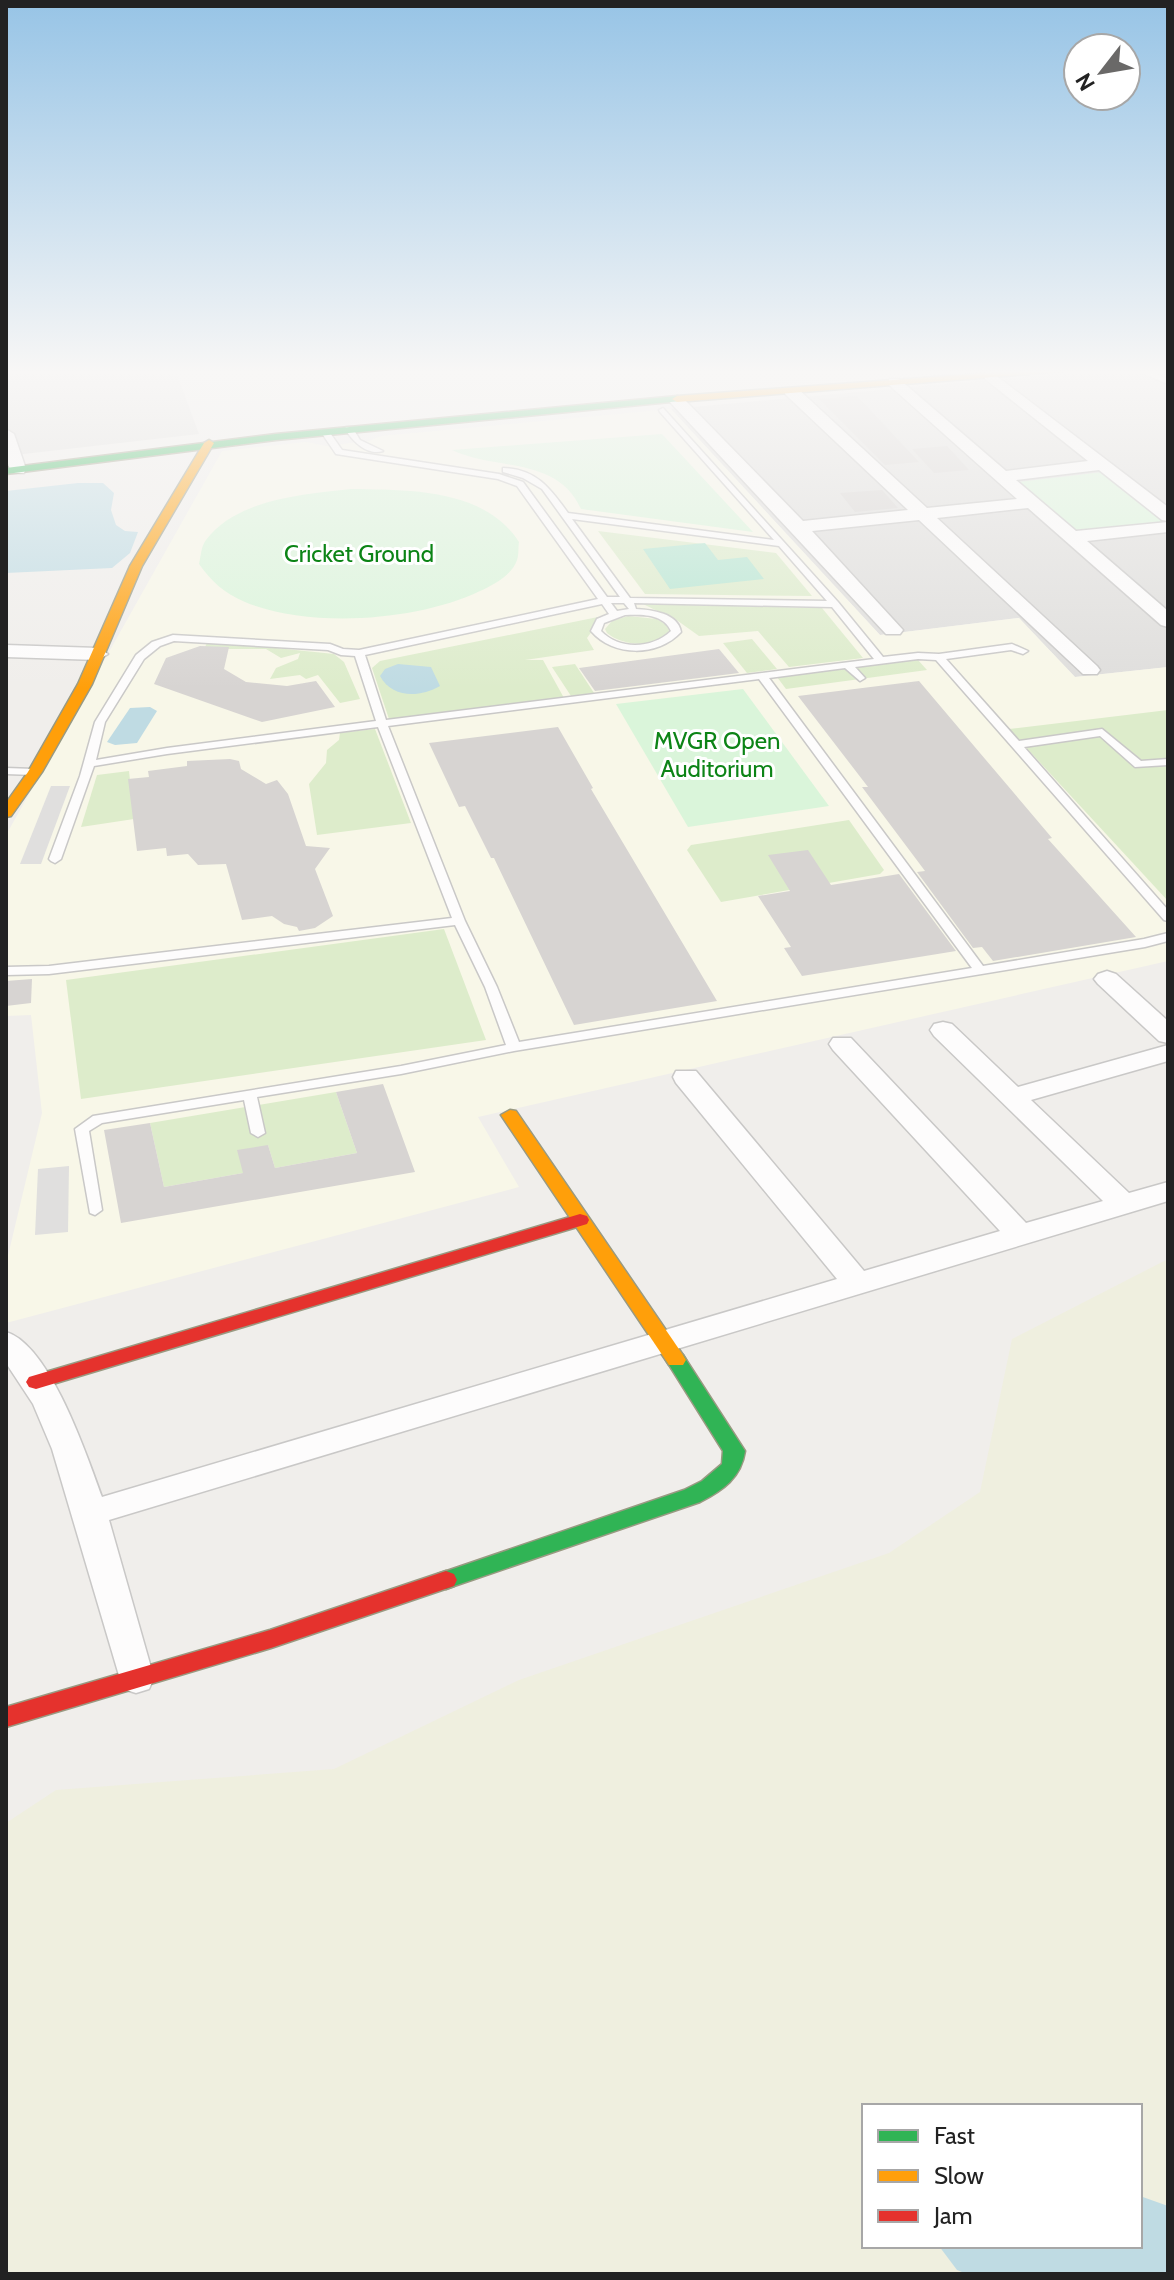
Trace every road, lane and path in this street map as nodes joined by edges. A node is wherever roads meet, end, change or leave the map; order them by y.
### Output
1 (191, 475) edge
2 (489, 475) edge
3 (523, 475) edge
4 (726, 475) edge
5 (744, 475) edge
6 (881, 475) edge
7 (1010, 475) edge
8 (1115, 475) edge
9 (1005, 476) joint
10 (1157, 488) dead end
11 (1135, 490) junction
12 (1034, 502) junction
13 (922, 514) junction
14 (566, 515) junction
15 (1168, 516) edge
16 (799, 527) junction
17 (1168, 527) edge
18 (1074, 537) junction
19 (781, 544) junction
20 (606, 600) junction
21 (835, 604) junction
22 (632, 607) junction
23 (614, 614) junction
24 (1168, 621) edge
25 (893, 630) dead end
26 (6, 651) edge
27 (1023, 651) dead end
28 (359, 653) junction
29 (98, 654) junction
30 (939, 657) junction
31 (880, 660) junction
32 (848, 665) junction
33 (1090, 670) dead end
34 (762, 676) junction
35 (860, 678) dead end
36 (382, 726) junction
37 (1015, 745) junction
38 (1168, 762) edge
39 (89, 764) junction
40 (6, 771) edge
41 (35, 772) junction
42 (6, 813) edge
43 (55, 859) dead end
44 (1168, 917) edge
45 (459, 921) junction
46 (1168, 937) edge
47 (980, 970) junction
48 (6, 971) edge
49 (1107, 979) dead end
50 (943, 1030) dead end
51 (1168, 1035) edge
52 (842, 1044) dead end
53 (514, 1047) junction
54 (1168, 1053) edge
55 (686, 1077) dead end
56 (250, 1096) junction
57 (1014, 1096) junction
58 (510, 1115) dead end
59 (258, 1133) dead end
60 (1153, 1199) edge
61 (95, 1210) dead end
62 (580, 1220) junction
63 (1020, 1235) junction
64 (858, 1284) junction
65 (663, 1342) junction
66 (6, 1343) edge
67 (36, 1382) junction
68 (90, 1513) junction
69 (136, 1678) junction
70 (6, 1717) edge

1 - 29 street
2 - 20 lane
3 - 14 lane
4 - 19 lane
5 - 16 street
6 - 13 street
7 - 9 street
8 - 11 street
9 - 12 street
10 - 11 street
11 - 15 street
12 - 13 street
12 - 18 street
13 - 16 street
13 - 33 street
14 - 19 lane
14 - 22 lane
16 - 25 street
17 - 18 street
18 - 24 street
19 - 21 lane
20 - 22 lane
20 - 23 lane
20 - 28 lane
21 - 22 lane
21 - 31 lane
22 - 23 lane
22 - 23 lane
26 - 29 street
27 - 30 lane
28 - 36 lane
28 - 39 lane
29 - 41 street
30 - 31 lane
30 - 37 lane
31 - 32 lane
32 - 34 lane
32 - 35 lane
34 - 36 lane
34 - 47 lane
36 - 39 lane
36 - 45 lane
37 - 38 lane
37 - 44 lane
39 - 43 lane
40 - 41 lane
41 - 42 street
45 - 48 lane
45 - 53 lane
46 - 47 lane
47 - 53 lane
49 - 51 street
50 - 57 street
52 - 63 street
53 - 56 lane
54 - 57 street
55 - 64 street
56 - 59 lane
56 - 61 lane
57 - 60 street
58 - 62 street
60 - 63 street
62 - 65 street
62 - 67 street
63 - 64 street
64 - 65 street
65 - 68 street
65 - 69 street
66 - 67 street
67 - 68 street
68 - 69 street
69 - 70 street

